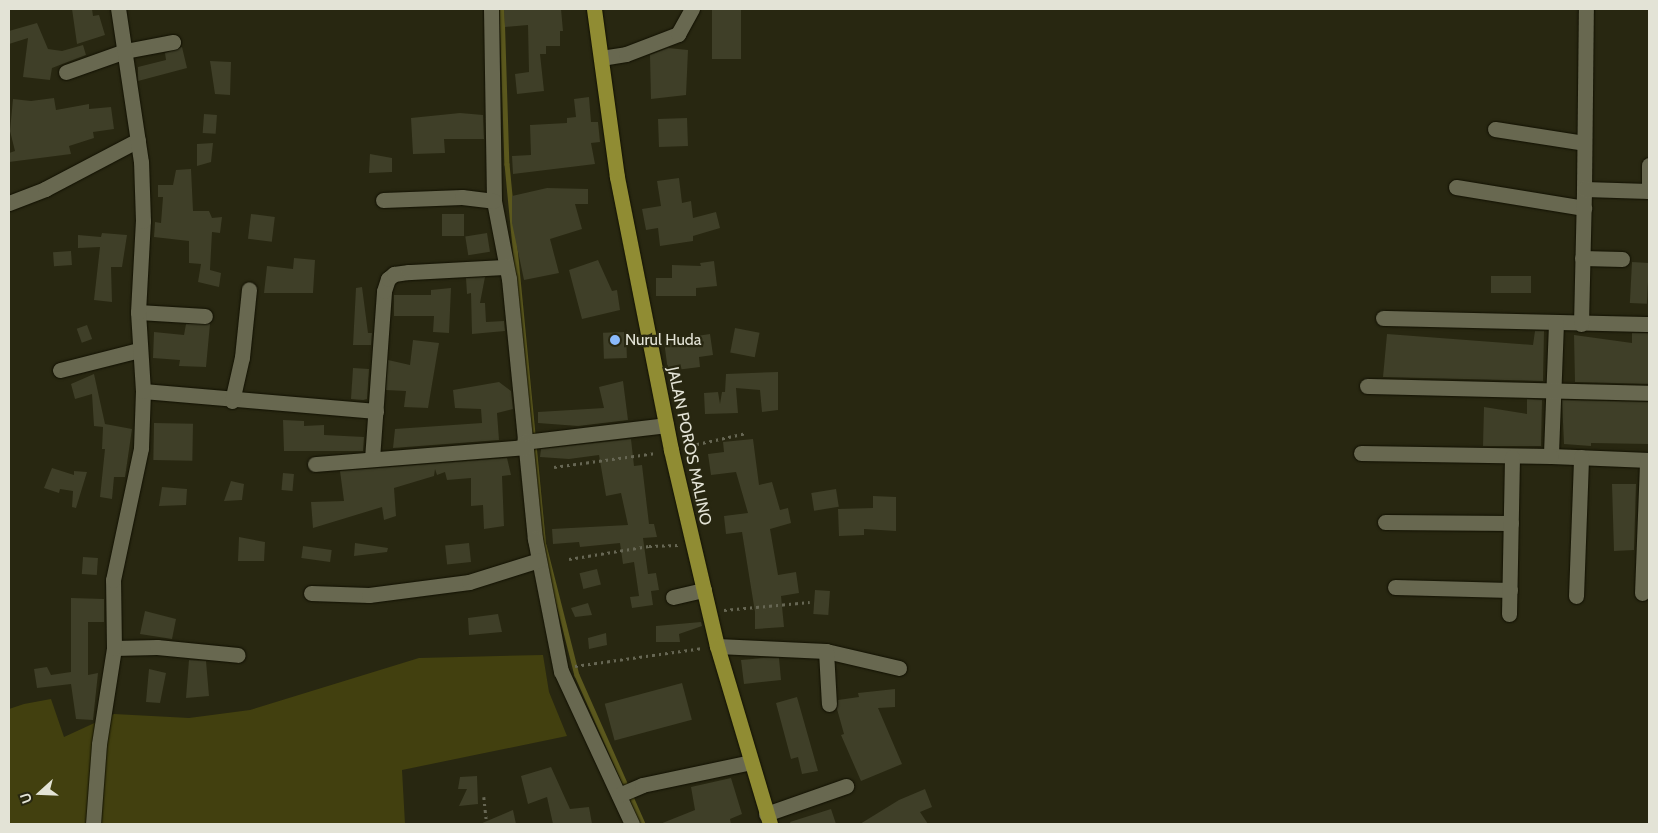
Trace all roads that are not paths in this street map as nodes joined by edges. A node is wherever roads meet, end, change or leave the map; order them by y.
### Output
1 (118, 9) edge
2 (491, 9) edge
3 (594, 9) edge
4 (692, 9) edge
5 (1586, 9) edge
6 (173, 42) dead end
7 (125, 51) junction
8 (601, 58) junction
9 (66, 72) dead end
10 (1495, 129) dead end
11 (138, 140) junction
12 (1584, 143) junction
13 (1649, 166) edge
14 (1456, 187) dead end
15 (1584, 189) junction
16 (1649, 191) edge
17 (383, 200) dead end
18 (494, 201) junction
19 (9, 203) edge
20 (1584, 208) junction
21 (1582, 258) junction
22 (1622, 259) dead end
23 (506, 267) junction
24 (249, 289) dead end
25 (138, 312) junction
26 (205, 316) dead end
27 (1383, 318) dead end
28 (1556, 323) junction
29 (1581, 324) junction
30 (1649, 324) edge
31 (139, 350) junction
32 (60, 370) dead end
33 (1367, 386) dead end
34 (1554, 390) junction
35 (143, 391) junction
36 (1649, 393) edge
37 (232, 401) junction
38 (376, 411) junction
39 (666, 425) junction
40 (525, 444) junction
41 (1361, 453) dead end
42 (1551, 456) junction
43 (1512, 457) junction
44 (1581, 457) junction
45 (372, 459) junction
46 (1648, 460) edge
47 (314, 464) dead end
48 (1384, 522) dead end
49 (1511, 523) junction
50 (538, 560) junction
51 (1395, 586) dead end
52 (704, 590) junction
53 (1510, 590) junction
54 (311, 593) dead end
55 (1642, 593) dead end
56 (1576, 596) dead end
57 (673, 597) dead end
58 (1509, 614) dead end
59 (717, 646) junction
60 (114, 648) junction
61 (826, 651) junction
62 (238, 656) dead end
63 (899, 668) dead end
64 (829, 704) dead end
65 (752, 762) junction
66 (846, 786) dead end
67 (622, 793) junction
68 (768, 819) edge
69 (93, 824) edge
70 (632, 824) edge

1 - 7 street
2 - 18 street
3 - 8 main road, JALAN POROS MALINO
4 - 8 street
5 - 12 street
6 - 7 street
7 - 9 street
7 - 11 street
8 - 39 main road, JALAN POROS MALINO
10 - 12 street
11 - 19 street
11 - 25 street
12 - 15 street
13 - 16 street
14 - 20 street
15 - 16 street
15 - 20 street
17 - 18 street
18 - 23 street
20 - 21 street
21 - 22 street
21 - 29 street
23 - 38 street
23 - 40 street
24 - 37 street
25 - 26 street
25 - 31 street
27 - 28 street
28 - 29 street
28 - 34 street
29 - 30 street
31 - 32 street
31 - 35 street
33 - 34 street
34 - 36 street
34 - 42 street
35 - 37 street
35 - 60 street
37 - 38 street
38 - 45 street
39 - 40 street
39 - 52 main road, JALAN POROS MALINO
40 - 45 street
40 - 50 street
41 - 43 street
42 - 43 street
42 - 44 street
43 - 49 street
44 - 46 street
44 - 56 street
45 - 47 street
46 - 55 street
48 - 49 street
49 - 53 street
50 - 54 street
50 - 67 street
51 - 53 street
52 - 57 street
52 - 59 main road, JALAN POROS MALINO
53 - 58 street
59 - 61 street
59 - 65 main road, JALAN POROS MALINO
60 - 62 street
60 - 69 street
61 - 63 street
61 - 64 street
65 - 67 street
65 - 68 main road, JALAN POROS MALINO
66 - 68 street
67 - 70 street

